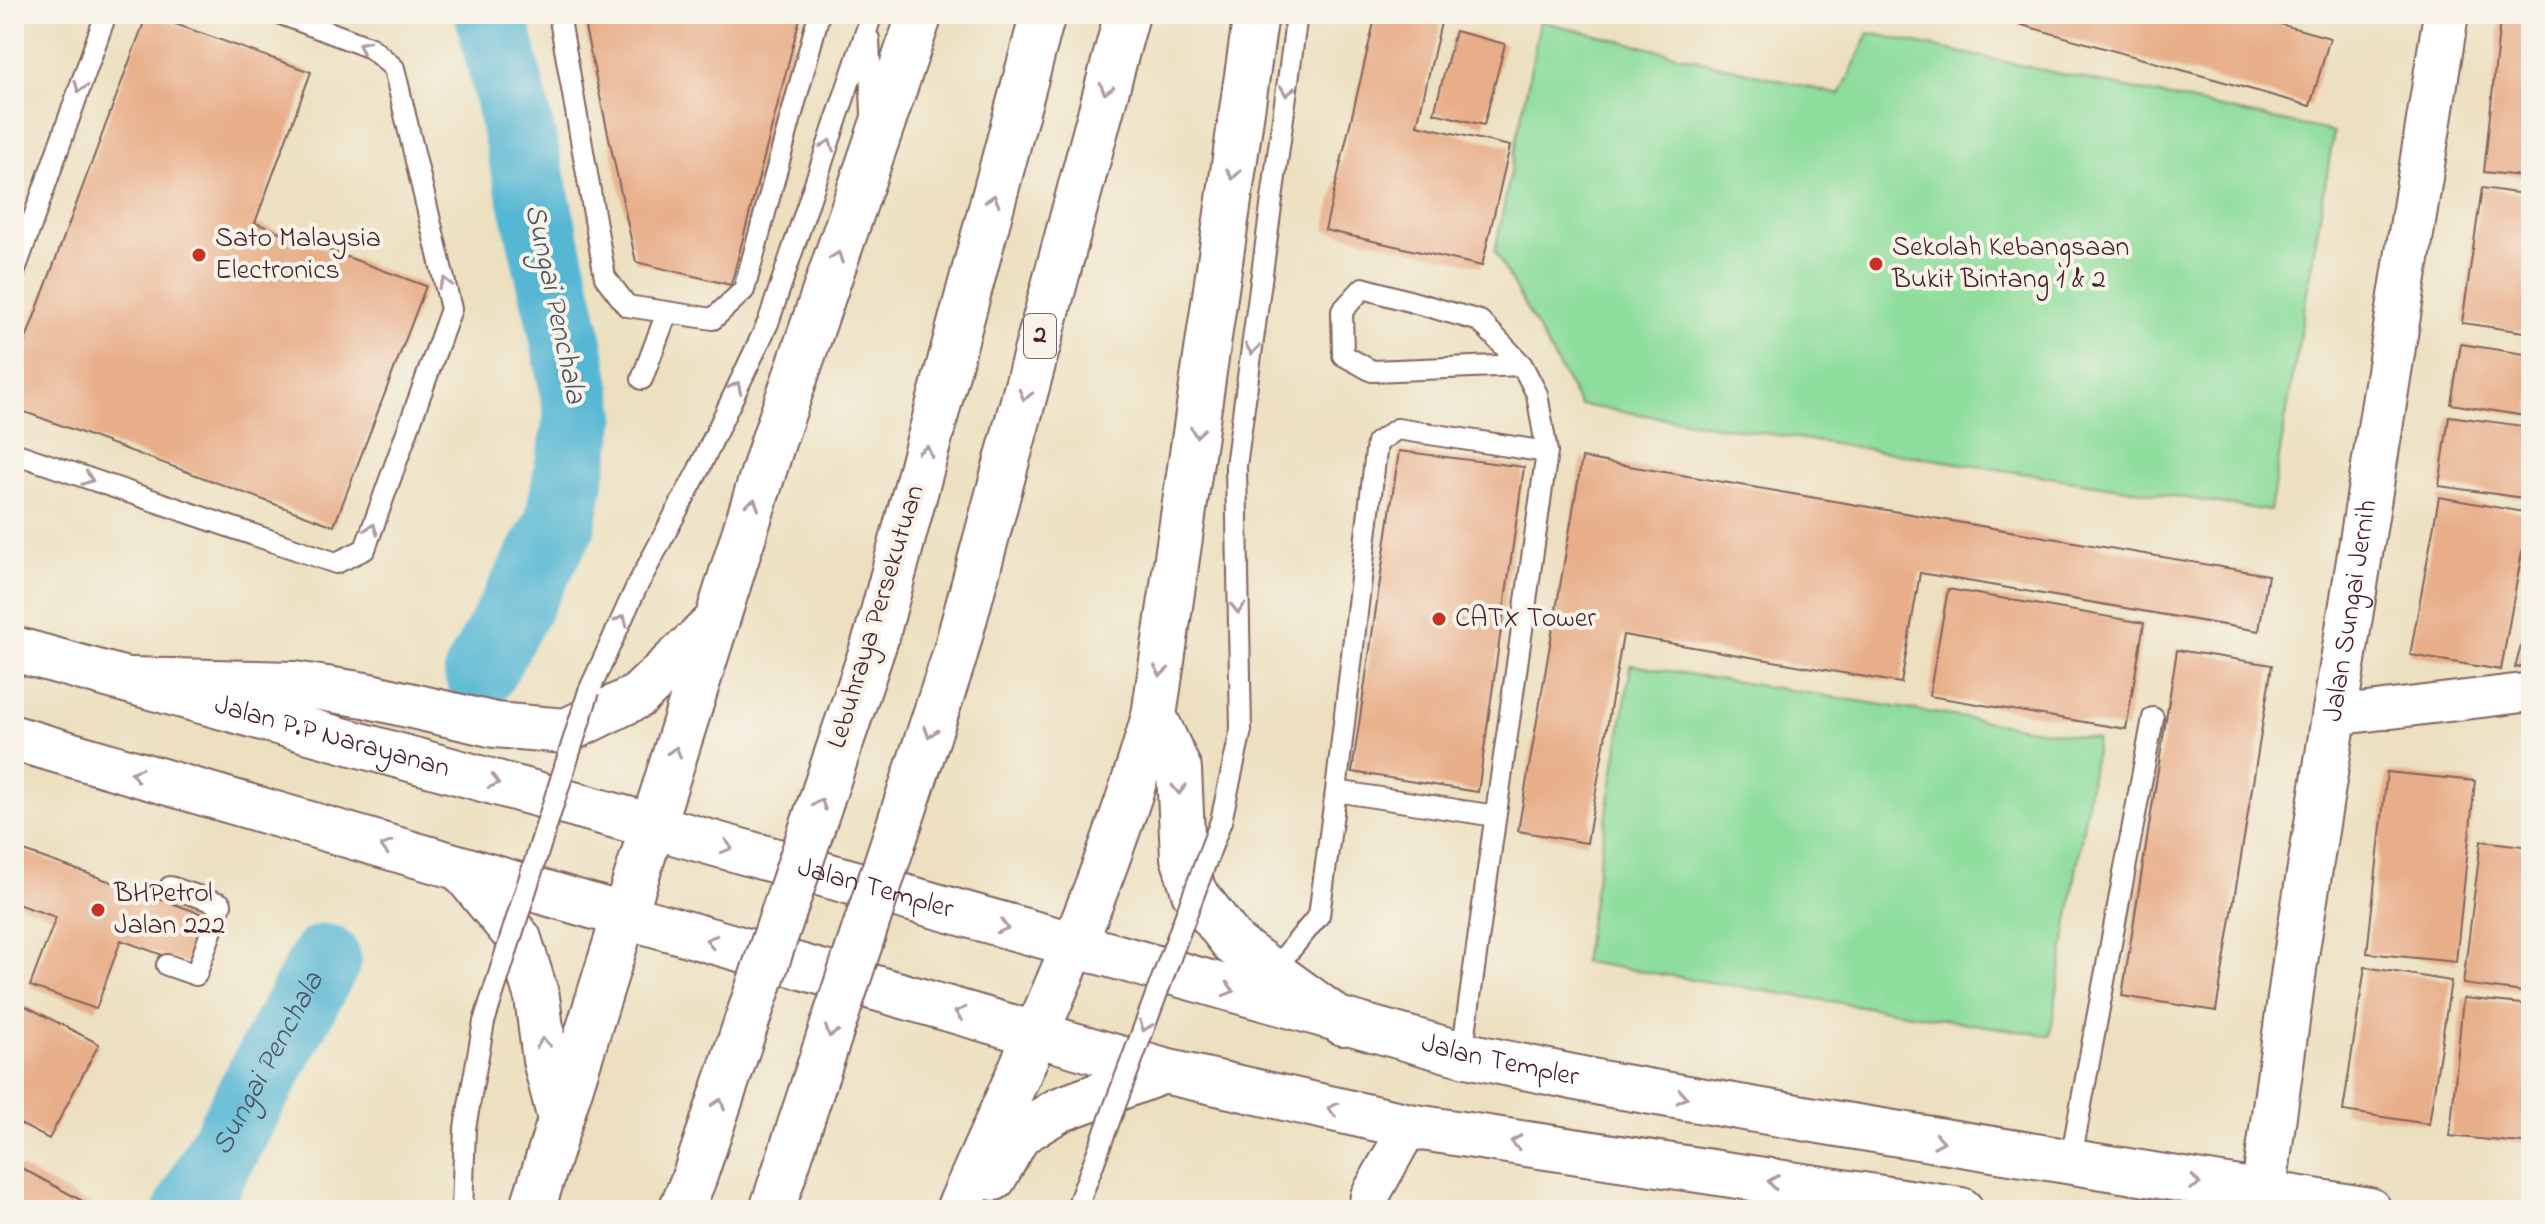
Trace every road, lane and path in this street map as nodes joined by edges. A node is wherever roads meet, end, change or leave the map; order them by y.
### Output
1 (106, 14) edge
2 (281, 14) edge
3 (559, 14) edge
4 (819, 14) edge
5 (920, 14) edge
6 (1043, 14) edge
7 (1127, 14) edge
8 (1256, 14) edge
9 (1297, 14) edge
10 (2446, 14) edge
11 (870, 20) edge
12 (874, 150) junction
13 (14, 273) edge
14 (666, 315) junction
15 (1522, 365) junction
16 (642, 379) dead end
17 (1547, 452) junction
18 (14, 453) edge
19 (717, 620) junction
20 (14, 649) edge
21 (130, 680) junction
22 (2531, 692) edge
23 (1154, 716) junction
24 (2334, 716) junction
25 (2153, 718) dead end
26 (14, 738) edge
27 (1336, 791) junction
28 (1495, 816) junction
29 (652, 826) junction
30 (461, 869) junction
31 (170, 887) dead end
32 (622, 915) junction
33 (1073, 946) junction
34 (167, 965) dead end
35 (1272, 972) junction
36 (1343, 1023) junction
37 (1035, 1034) junction
38 (1462, 1054) junction
39 (1164, 1071) junction
40 (560, 1119) junction
41 (1409, 1126) junction
42 (2070, 1164) junction
43 (688, 1194) edge
44 (2262, 1202) edge
45 (462, 1210) edge
46 (532, 1210) edge
47 (772, 1210) edge
48 (958, 1210) edge
49 (976, 1210) edge
50 (1076, 1210) edge
51 (1368, 1210) edge
52 (1961, 1210) edge
53 (2369, 1210) edge

1 -> 13 lane
18 -> 2 lane
3 - 14 lane
4 - 14 lane
5 - 12 main road
43 -> 6 main road, Lebuhraya Persekutuan, bridge
7 -> 47 main road, 2, bridge
8 -> 23 main road
9 -> 50 lane, bridge
10 - 24 main road, Jalan Sungai Jernih
11 - 12 lane
45 -> 11 lane, bridge
19 -> 12 main road
14 - 16 lane
15 - 15 lane
15 - 17 lane
17 - 27 lane
17 - 28 lane
19 - 21 main road
29 -> 19 main road
20 - 21 main road, Jalan P.P Narayanan
21 -> 29 main road, Jalan P.P Narayanan
22 - 24 street
23 - 33 main road
23 -> 35 main road
24 - 44 main road, Jalan Sungai Jernih
25 - 42 lane
30 -> 26 main road
27 - 28 lane
27 - 35 lane
28 - 38 lane
29 - 32 main road
29 -> 33 main road, Jalan Templer
30 - 32 main road
40 -> 30 main road
31 - 34 lane
37 -> 32 main road
32 - 40 main road
33 -> 36 main road, Jalan Templer
33 - 37 main road
35 - 36 main road
36 - 38 main road, Jalan Templer
37 - 39 main road
37 - 48 main road
38 -> 42 main road, Jalan Templer
41 -> 39 main road
39 - 49 main road
40 - 46 main road
41 - 51 street
52 -> 41 main road
42 -> 44 main road, Jalan Templer
44 - 53 main road, Jalan Templer

